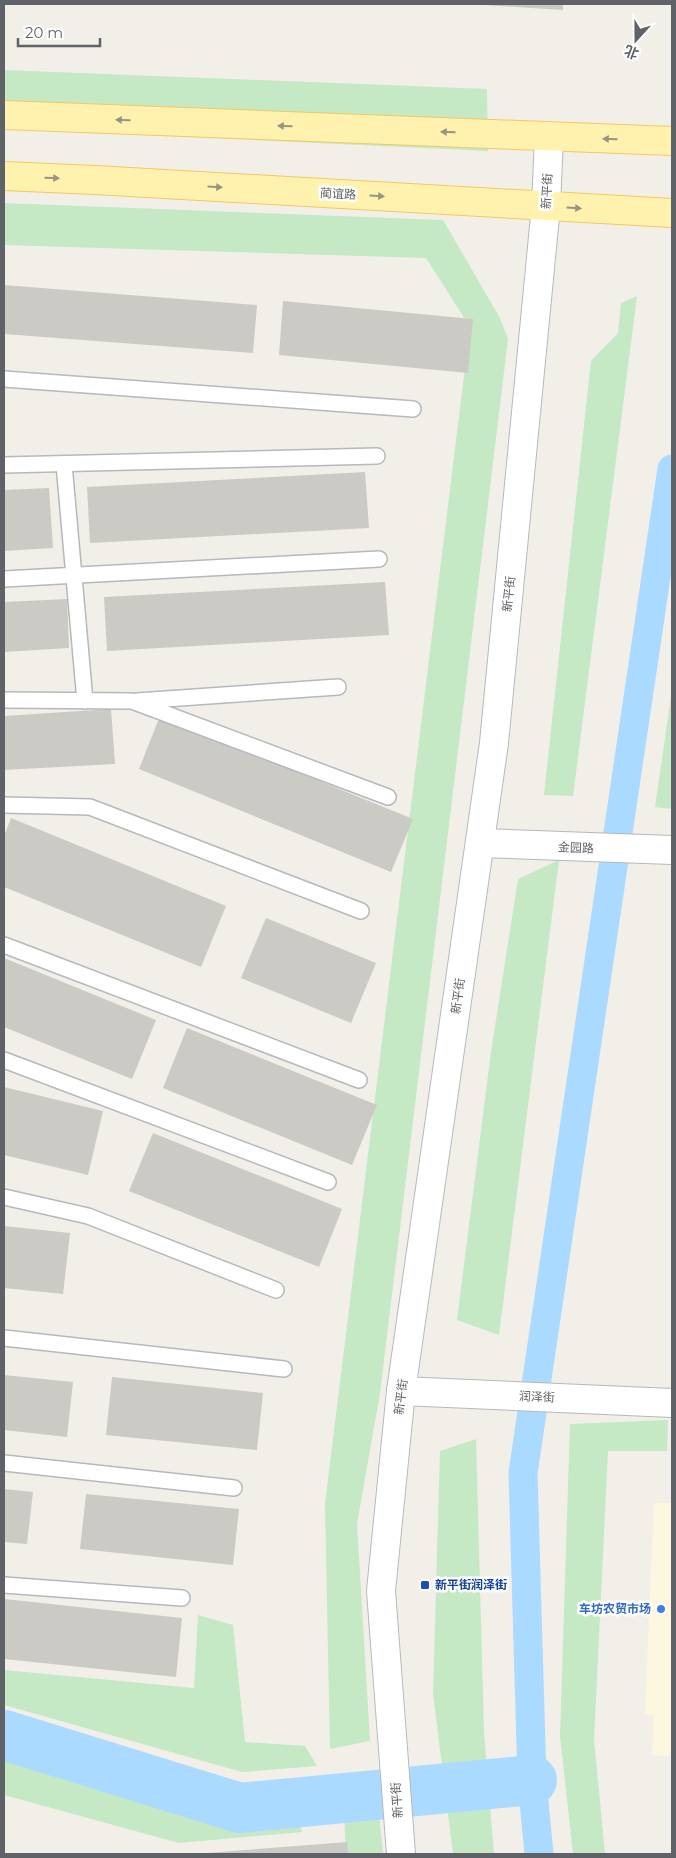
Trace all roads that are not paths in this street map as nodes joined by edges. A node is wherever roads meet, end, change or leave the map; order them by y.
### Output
1 (4, 115) edge
2 (549, 136) junction
3 (665, 141) edge
4 (4, 176) edge
5 (546, 206) junction
6 (663, 213) edge
7 (4, 379) edge
8 (413, 409) dead end
9 (377, 456) dead end
10 (64, 464) junction
11 (4, 466) edge
12 (379, 559) dead end
13 (73, 575) junction
14 (4, 578) edge
15 (338, 687) dead end
16 (4, 700) edge
17 (85, 701) junction
18 (132, 701) junction
19 (388, 797) dead end
20 (4, 805) edge
21 (480, 844) junction
22 (665, 850) edge
23 (361, 911) dead end
24 (4, 945) edge
25 (4, 1060) edge
26 (359, 1080) dead end
27 (328, 1182) dead end
28 (4, 1197) edge
29 (276, 1290) dead end
30 (4, 1338) edge
31 (284, 1369) dead end
32 (401, 1391) junction
33 (672, 1403) edge
34 (4, 1463) edge
35 (234, 1488) dead end
36 (4, 1585) edge
37 (182, 1598) dead end
38 (400, 1854) edge

2 -> 1 main road
3 -> 2 main road
2 - 5 main road, 新平街
4 -> 5 main road, 蔺谊路
5 -> 6 main road, 蔺谊路
5 - 21 main road, 新平街
7 - 8 lane
9 - 10 lane
10 - 11 lane
10 - 13 lane
12 - 13 lane
13 - 14 lane
13 - 17 lane
15 - 18 lane
16 - 17 lane
17 - 18 lane
18 - 19 lane
20 - 23 lane
21 - 22 main road, 金园路
21 - 32 main road, 新平街
24 - 26 lane
25 - 27 lane
28 - 29 lane
30 - 31 lane
32 - 33 main road, 润泽街
32 - 38 main road, 新平街
34 - 35 lane
36 - 37 lane

